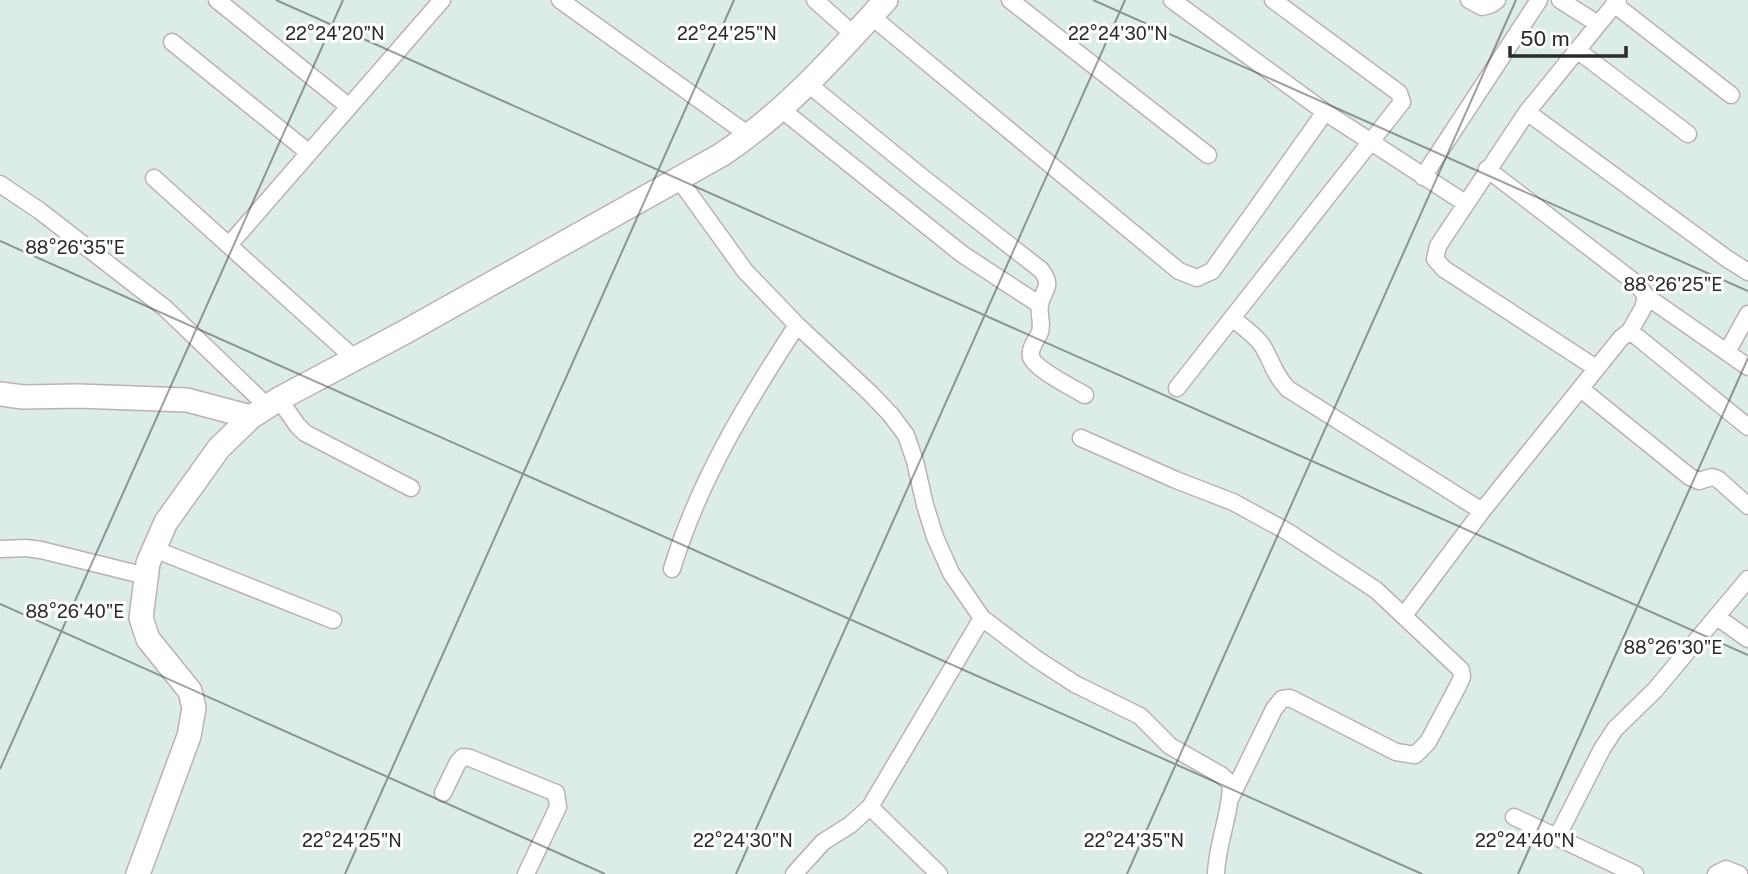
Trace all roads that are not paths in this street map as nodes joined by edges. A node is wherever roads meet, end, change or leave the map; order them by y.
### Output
1 (217, 0) edge
2 (442, 0) edge
3 (560, 0) edge
4 (815, 0) edge
5 (1010, 0) edge
6 (1172, 0) edge
7 (1273, 0) edge
8 (1469, 0) edge
9 (1497, 0) edge
10 (1539, 0) edge
11 (1560, 0) edge
12 (1616, 2) edge
13 (878, 8) edge
14 (1598, 24) junction
15 (854, 35) junction
16 (172, 42) dead end
17 (1577, 50) junction
18 (807, 82) junction
19 (1731, 95) dead end
20 (348, 106) junction
21 (781, 109) junction
22 (1325, 112) junction
23 (1527, 112) junction
24 (1688, 134) dead end
25 (750, 136) junction
26 (1371, 143) junction
27 (308, 152) junction
28 (1208, 155) dead end
29 (1487, 169) junction
30 (1423, 177) junction
31 (154, 178) dead end
32 (678, 178) junction
33 (0, 184) edge
34 (1465, 203) junction
35 (229, 245) junction
36 (1748, 272) edge
37 (1646, 296) junction
38 (1040, 305) junction
39 (1748, 314) edge
40 (1232, 318) junction
41 (797, 325) junction
42 (1630, 331) junction
43 (1727, 352) junction
44 (355, 359) junction
45 (1748, 367) edge
46 (1596, 368) junction
47 (1177, 388) dead end
48 (1581, 389) junction
49 (0, 394) edge
50 (1085, 395) dead end
51 (266, 408) junction
52 (1748, 427) edge
53 (1081, 438) dead end
54 (411, 488) dead end
55 (1748, 506) edge
56 (1482, 511) junction
57 (0, 549) edge
58 (154, 549) junction
59 (672, 569) dead end
60 (146, 576) junction
61 (1748, 579) edge
62 (1405, 614) junction
63 (1717, 617) junction
64 (982, 618) junction
65 (333, 620) dead end
66 (1748, 639) edge
67 (443, 793) dead end
68 (1231, 797) junction
69 (870, 807) junction
70 (1514, 817) dead end
71 (1556, 837) junction
72 (138, 874) edge
73 (526, 874) edge
74 (794, 874) edge
75 (939, 874) edge
76 (1216, 874) edge
77 (1634, 874) edge
78 (1716, 874) edge
79 (1739, 874) edge

1 - 20 street
2 - 20 street
3 - 25 street
4 - 15 street
5 - 28 street
6 - 22 street
7 - 26 street
8 - 9 street
10 - 30 street
11 - 14 street
12 - 14 street
12 - 19 street
13 - 15 main road
13 - 22 street
14 - 17 street
15 - 18 main road
16 - 27 street
17 - 23 street
17 - 24 street
18 - 21 main road
18 - 38 street
20 - 27 street
21 - 25 main road
21 - 38 street
22 - 26 street
23 - 29 street
23 - 36 street
25 - 32 main road
26 - 30 street
26 - 40 street
27 - 35 street
29 - 34 street
29 - 37 street
30 - 34 street
31 - 35 street
32 - 41 street
32 - 44 main road
33 - 51 street
34 - 46 street
35 - 44 street
37 - 42 street
37 - 43 street
38 - 50 street
39 - 43 street
40 - 47 street
40 - 56 street
41 - 59 street
41 - 64 street
42 - 46 street
42 - 52 street
43 - 45 street
44 - 51 main road
46 - 48 street
48 - 55 street
48 - 56 street
49 - 51 main road
51 - 54 street
51 - 58 main road
53 - 62 street
56 - 62 street
57 - 60 street
58 - 60 main road
58 - 65 street
60 - 72 main road
61 - 63 street
62 - 68 street
63 - 66 street
63 - 71 street
64 - 68 street
64 - 69 street
67 - 73 street
68 - 76 street
69 - 74 street
69 - 75 street
70 - 71 street
71 - 77 street
78 - 79 street

